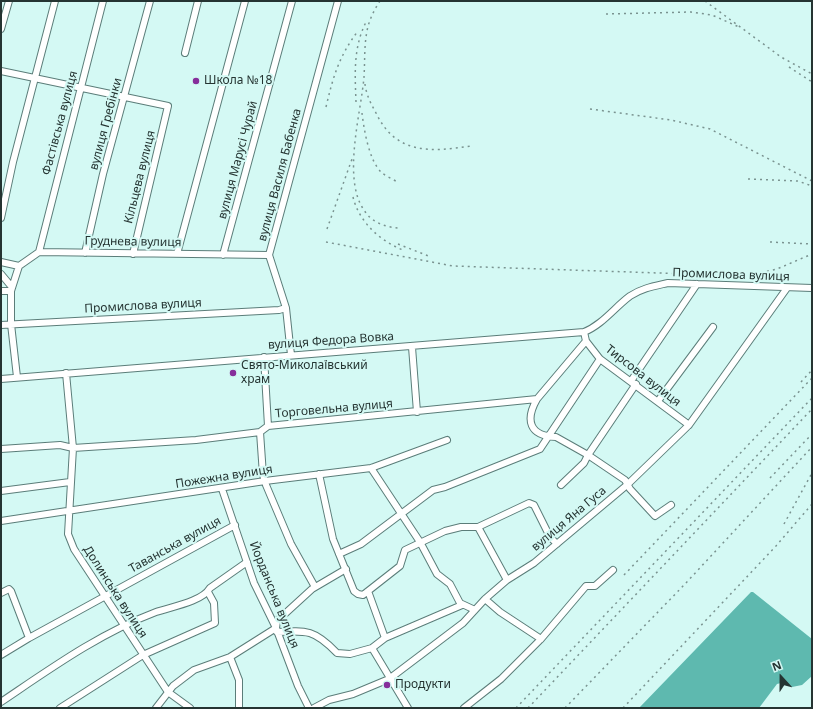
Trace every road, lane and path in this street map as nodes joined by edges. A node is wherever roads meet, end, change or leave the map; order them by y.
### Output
1 (9, 1) edge
2 (55, 1) edge
3 (103, 1) edge
4 (150, 1) edge
5 (198, 1) edge
6 (245, 1) edge
7 (292, 1) edge
8 (338, 1) edge
9 (1, 29) edge
10 (185, 53) dead end
11 (1, 71) edge
12 (35, 78) junction
13 (81, 87) junction
14 (124, 96) junction
15 (1, 218) edge
16 (39, 252) junction
17 (85, 253) junction
18 (133, 254) junction
19 (177, 254) junction
20 (223, 255) junction
21 (269, 255) junction
22 (1, 262) edge
23 (19, 266) junction
24 (1, 274) edge
25 (697, 284) junction
26 (649, 287) joint
27 (11, 288) junction
28 (787, 288) junction
29 (812, 288) edge
30 (1, 291) edge
31 (286, 308) junction
32 (12, 324) junction
33 (1, 325) edge
34 (713, 327) dead end
35 (584, 332) junction
36 (586, 341) junction
37 (412, 347) junction
38 (291, 355) junction
39 (264, 357) junction
40 (600, 359) junction
41 (66, 373) junction
42 (17, 377) junction
43 (1, 379) edge
44 (633, 382) junction
45 (538, 399) junction
46 (658, 401) junction
47 (417, 412) junction
48 (689, 425) junction
49 (268, 426) junction
50 (260, 432) junction
51 (550, 436) junction
52 (447, 440) dead end
53 (73, 448) junction
54 (1, 450) edge
55 (588, 454) junction
56 (371, 468) junction
57 (319, 474) junction
58 (265, 481) junction
59 (70, 482) junction
60 (627, 485) junction
61 (561, 486) dead end
62 (222, 489) junction
63 (1, 491) edge
64 (671, 505) dead end
65 (68, 512) junction
66 (401, 514) junction
67 (1, 521) edge
68 (235, 525) junction
69 (478, 527) junction
70 (420, 542) junction
71 (557, 544) junction
72 (339, 554) junction
73 (247, 562) junction
74 (346, 569) junction
75 (613, 570) dead end
76 (508, 580) junction
77 (315, 587) junction
78 (368, 591) junction
79 (208, 592) junction
80 (1, 593) edge
81 (104, 596) junction
82 (485, 599) junction
83 (462, 605) junction
84 (475, 610) junction
85 (124, 626) junction
86 (276, 630) junction
87 (29, 638) junction
88 (385, 638) junction
89 (541, 639) junction
90 (372, 648) junction
91 (1, 655) edge
92 (143, 655) junction
93 (230, 657) junction
94 (389, 679) junction
95 (168, 692) junction
96 (1, 702) edge
97 (157, 707) edge
98 (60, 708) edge
99 (190, 708) edge
100 (239, 708) edge
101 (309, 708) edge
102 (314, 708) edge
103 (408, 708) edge
104 (464, 708) edge

1 - 9 street
2 - 12 street
3 - 13 street, Фастівська вулиця
4 - 14 street, вулиця Гребінки
5 - 10 street
6 - 19 street
7 - 20 street, вулиця Марусі Чурай
8 - 21 street, вулиця Василя Бабенка
11 - 12 street
12 - 13 street
12 - 15 street
13 - 14 street
13 - 16 street, Фастівська вулиця
14 - 17 street, вулиця Гребінки
14 - 18 street, Кільцева вулиця
16 - 17 street, Груднева вулиця
16 - 23 street
17 - 18 street, Груднева вулиця
18 - 19 street, Груднева вулиця
19 - 20 street, Груднева вулиця
20 - 21 street, Груднева вулиця
21 - 31 street, вулиця Василя Бабенка
22 - 23 street
23 - 27 street
24 - 27 street
25 - 26 street, Промислова вулиця
25 - 28 street, Промислова вулиця
25 - 44 street
26 - 35 street, вулиця Федора Вовка
27 - 30 street
27 - 32 street
28 - 29 street, Промислова вулиця
28 - 48 street, вулиця Яна Гуса
31 - 32 street, Промислова вулиця
31 - 38 street, вулиця Василя Бабенка
32 - 33 street, Промислова вулиця
32 - 42 street
34 - 46 street
35 - 36 street
35 - 37 street, вулиця Федора Вовка
36 - 40 street, Тирсова вулиця
36 - 45 street
37 - 38 street, вулиця Федора Вовка
37 - 47 street
38 - 39 street, вулиця Федора Вовка
39 - 41 street, вулиця Федора Вовка
39 - 49 street
40 - 44 street, Тирсова вулиця
40 - 51 street
41 - 42 street, вулиця Федора Вовка
41 - 53 street, Долинська вулиця
42 - 43 street, вулиця Федора Вовка
44 - 46 street, Тирсова вулиця
44 - 55 street
45 - 47 street, Торговельна вулиця
45 - 51 street
46 - 48 street, Тирсова вулиця
47 - 49 street, Торговельна вулиця
48 - 60 street, вулиця Яна Гуса
49 - 50 street, Торговельна вулиця
50 - 53 street, Торговельна вулиця
50 - 58 street
51 - 55 street
51 - 66 street
52 - 56 street, Пожежна вулиця
53 - 54 street, Торговельна вулиця
53 - 59 street, Долинська вулиця
55 - 60 street
55 - 61 street
56 - 57 street, Пожежна вулиця
56 - 66 street
57 - 58 street, Пожежна вулиця
57 - 72 street
58 - 62 street, Пожежна вулиця
58 - 77 street
59 - 63 street
59 - 65 street, Долинська вулиця
60 - 64 street
60 - 71 street, вулиця Яна Гуса
62 - 65 street, Пожежна вулиця
62 - 68 street, Йорданська вулиця
65 - 67 street, Пожежна вулиця
65 - 81 street, Долинська вулиця
66 - 70 street
66 - 72 street
68 - 73 street, Йорданська вулиця
68 - 81 street, Таванська вулиця
69 - 70 street
69 - 71 street
69 - 76 street
70 - 78 street
70 - 83 street
71 - 76 street, вулиця Яна Гуса
72 - 74 street
73 - 79 street
73 - 86 street, Йорданська вулиця
74 - 77 street
74 - 78 street
75 - 89 street
76 - 82 street, вулиця Яна Гуса
77 - 86 street
78 - 88 street
79 - 85 street
79 - 92 street
80 - 87 street
81 - 85 street, Долинська вулиця
81 - 87 street, Таванська вулиця
82 - 84 street, вулиця Яна Гуса
82 - 89 street
83 - 84 street
83 - 88 street
84 - 94 street, вулиця Яна Гуса
85 - 92 street, Долинська вулиця
85 - 96 street
86 - 90 street
86 - 93 street
86 - 101 street, Йорданська вулиця
87 - 91 street, Таванська вулиця
88 - 90 street
89 - 104 street
90 - 94 street
92 - 95 street, Долинська вулиця
92 - 98 street
93 - 95 street
93 - 100 street
94 - 102 street, вулиця Яна Гуса
94 - 103 street
95 - 97 street
95 - 99 street, Долинська вулиця

